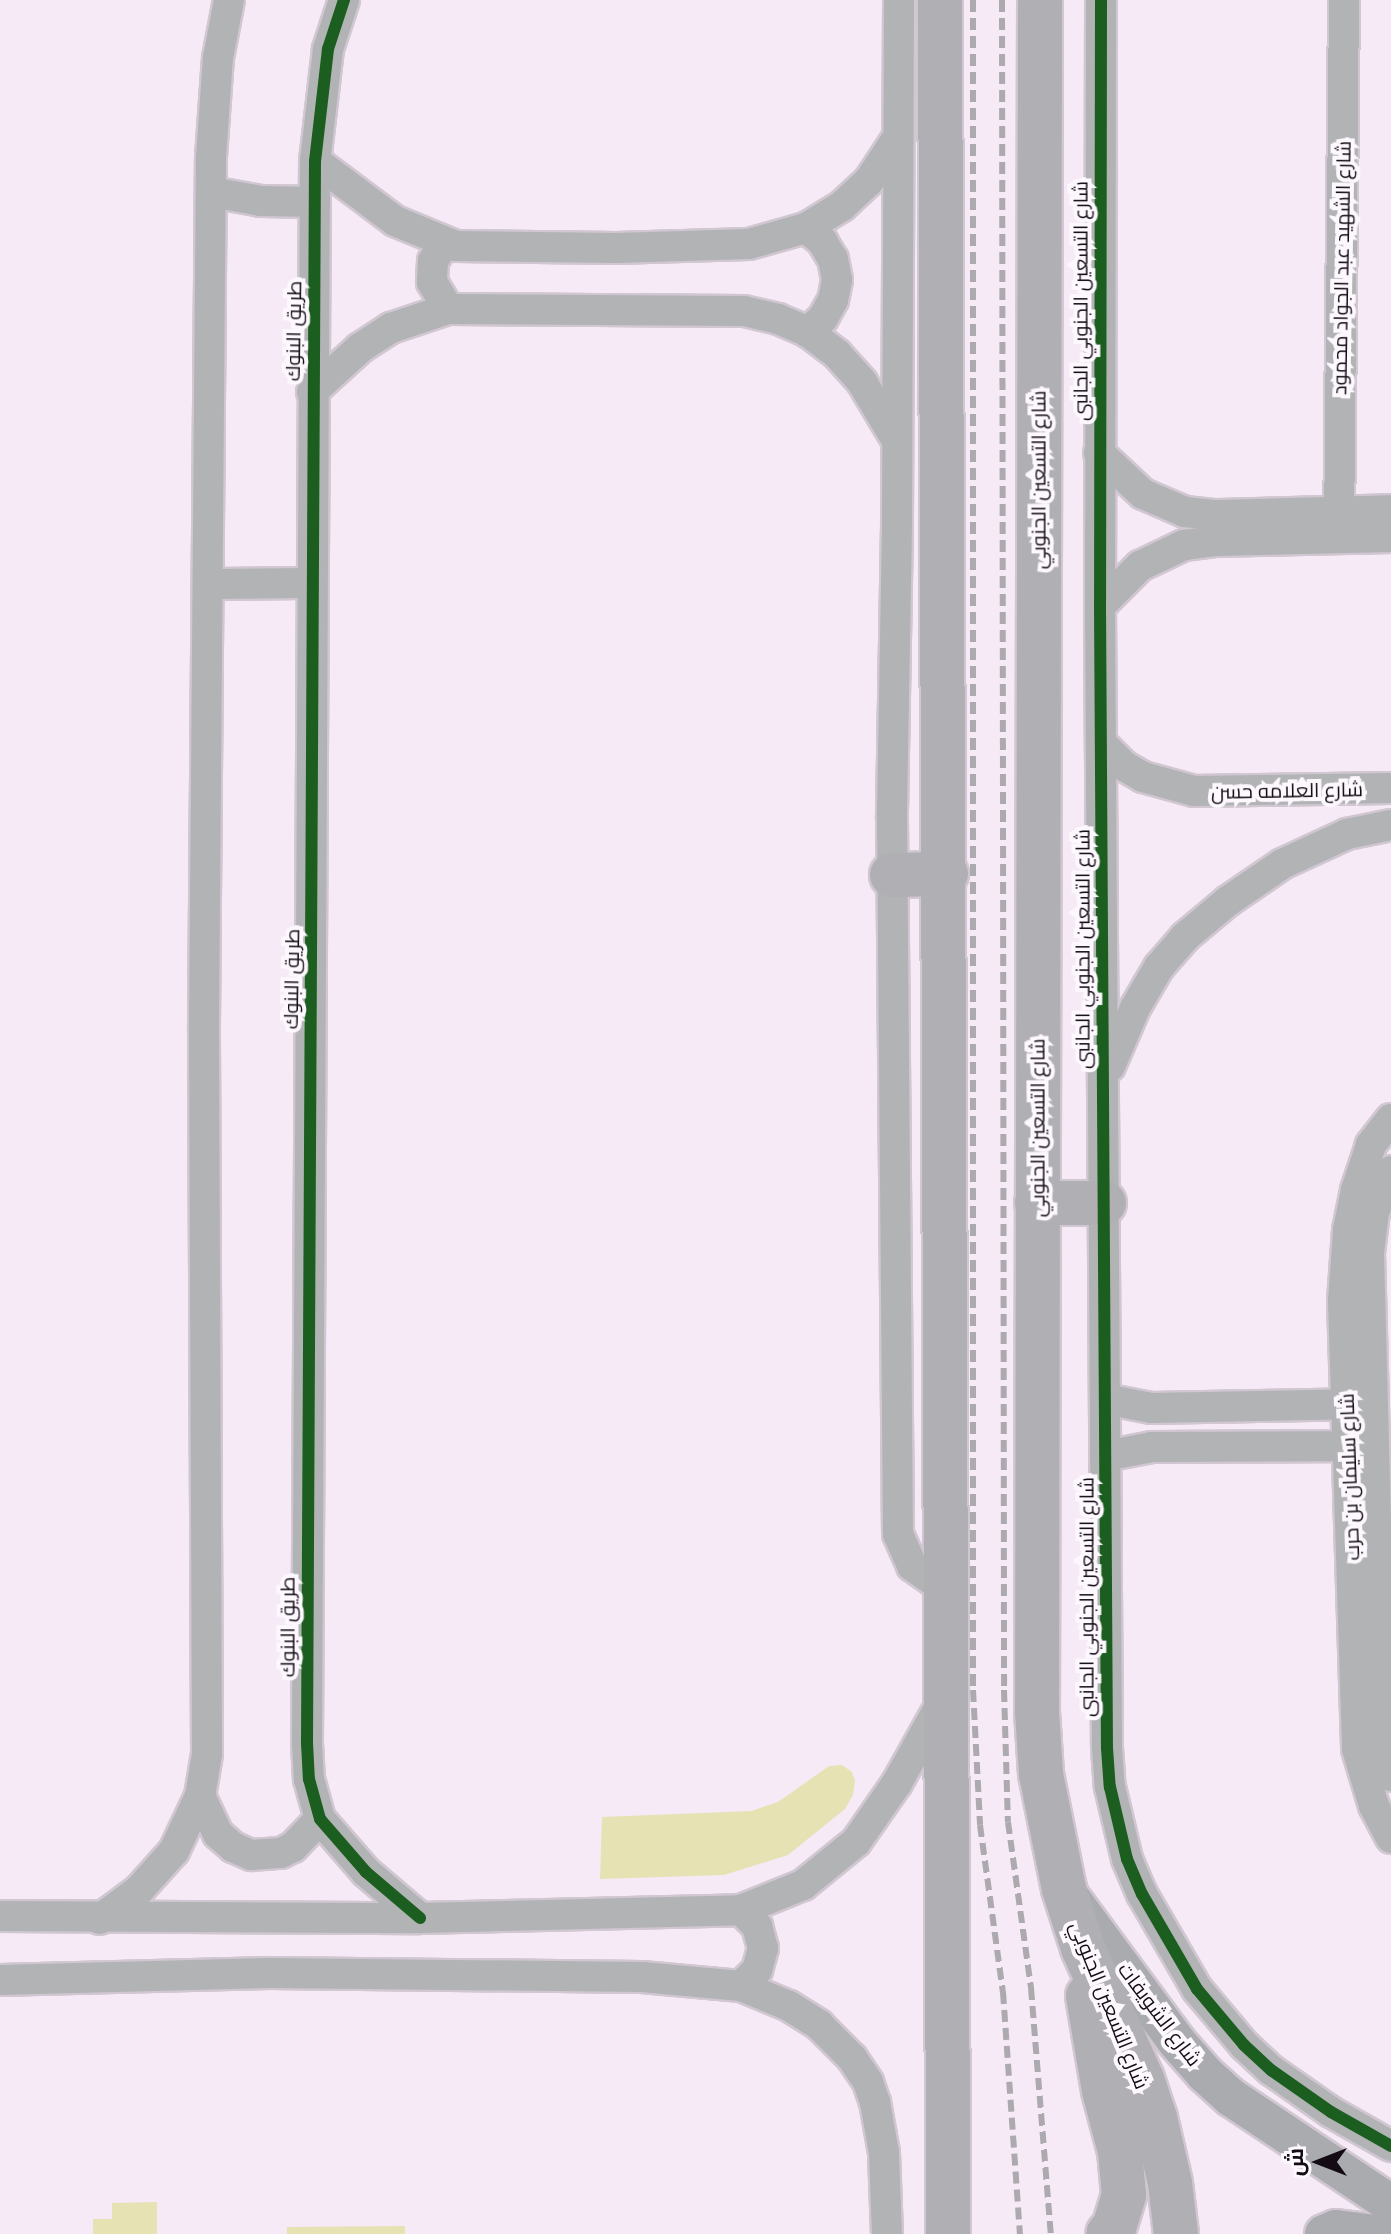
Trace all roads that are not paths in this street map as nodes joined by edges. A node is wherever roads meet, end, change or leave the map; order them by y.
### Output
1 (229, 0) edge
2 (344, 0) edge
3 (899, 0) edge
4 (940, 0) edge
5 (1040, 0) edge
6 (1101, 0) edge
7 (1344, 0) edge
8 (899, 135) junction
9 (315, 161) junction
10 (211, 192) junction
11 (315, 202) junction
12 (806, 228) junction
13 (444, 243) junction
14 (448, 309) junction
15 (808, 332) junction
16 (312, 392) junction
17 (896, 439) junction
18 (1099, 453) junction
19 (1391, 510) edge
20 (1339, 524) junction
21 (1391, 537) edge
22 (312, 583) junction
23 (210, 584) junction
24 (1100, 606) junction
25 (1101, 743) junction
26 (1391, 788) edge
27 (1391, 825) edge
28 (946, 874) junction
29 (892, 875) junction
30 (1103, 1107) junction
31 (1391, 1119) edge
32 (1391, 1171) edge
33 (1037, 1203) junction
34 (1104, 1203) junction
35 (1105, 1399) junction
36 (1360, 1404) junction
37 (1360, 1446) junction
38 (1105, 1456) junction
39 (945, 1589) junction
40 (945, 1697) junction
41 (1391, 1776) edge
42 (200, 1796) junction
43 (320, 1819) junction
44 (1391, 1838) edge
45 (1064, 1889) junction
46 (741, 1910) junction
47 (0, 1916) edge
48 (420, 1918) junction
49 (100, 1919) junction
50 (1083, 1948) junction
51 (0, 1980) edge
52 (741, 1986) junction
53 (1391, 2146) edge
54 (1391, 2204) edge
55 (947, 2215) edge
56 (887, 2234) edge
57 (980, 2234) edge
58 (1108, 2234) edge
59 (1176, 2234) edge
60 (1324, 2234) edge
61 (1377, 2234) edge

1 - 10 street
2 - 9 street, طريق البنوك
3 - 8 street
4 - 28 highway
5 - 33 highway, شارع التسعين الجنوبي
6 - 18 street, شارع التسعين الجنوبي الجانبى
7 - 20 street, شارع الشهيد عبد الجواد محمود
8 - 12 street
8 - 17 street
9 - 11 street, طريق البنوك
9 - 13 street
10 - 11 street
10 - 23 street
11 - 16 street, طريق البنوك
12 - 13 street
12 - 15 street
13 - 14 street
14 - 15 street
14 - 16 street
15 - 17 street
16 - 22 street, طريق البنوك
17 - 29 street
18 - 20 street
18 - 24 street, شارع التسعين الجنوبي الجانبى
19 - 20 street
20 - 21 street
20 - 24 street
22 - 23 street
22 - 43 street, طريق البنوك
23 - 42 street
24 - 25 street, شارع التسعين الجنوبي الجانبى
25 - 26 street, شارع العلامه حسن
25 - 30 street, شارع التسعين الجنوبي الجانبى
27 - 30 street, شارع العلامه حسن
28 - 29 highway
28 - 39 highway
29 - 39 street
30 - 34 street, شارع التسعين الجنوبي الجانبى
31 - 36 street, شارع سليمان بن حرب
32 - 36 street, شارع سليمان بن حرب
33 - 34 highway
33 - 45 highway, شارع التسعين الجنوبي
34 - 35 street, شارع التسعين الجنوبي الجانبى
35 - 36 street
35 - 38 street, شارع التسعين الجنوبي الجانبى
36 - 37 street, شارع سليمان بن حرب
37 - 38 street
37 - 41 street, شارع سليمان بن حرب
37 - 44 street, شارع سليمان بن حرب
38 - 53 street, شارع التسعين الجنوبي الجانبى
39 - 40 highway
40 - 46 street
40 - 55 highway
42 - 43 street
42 - 49 street
43 - 48 street, طريق البنوك
45 - 50 highway, شارع التسعين الجنوبي
45 - 54 main road, شارع الشويفات
46 - 48 street
46 - 52 street
47 - 49 street
48 - 49 street
50 - 58 highway
50 - 59 highway, شارع التسعين الجنوبي
51 - 52 street
52 - 56 street
55 - 57 highway
60 - 61 main road

